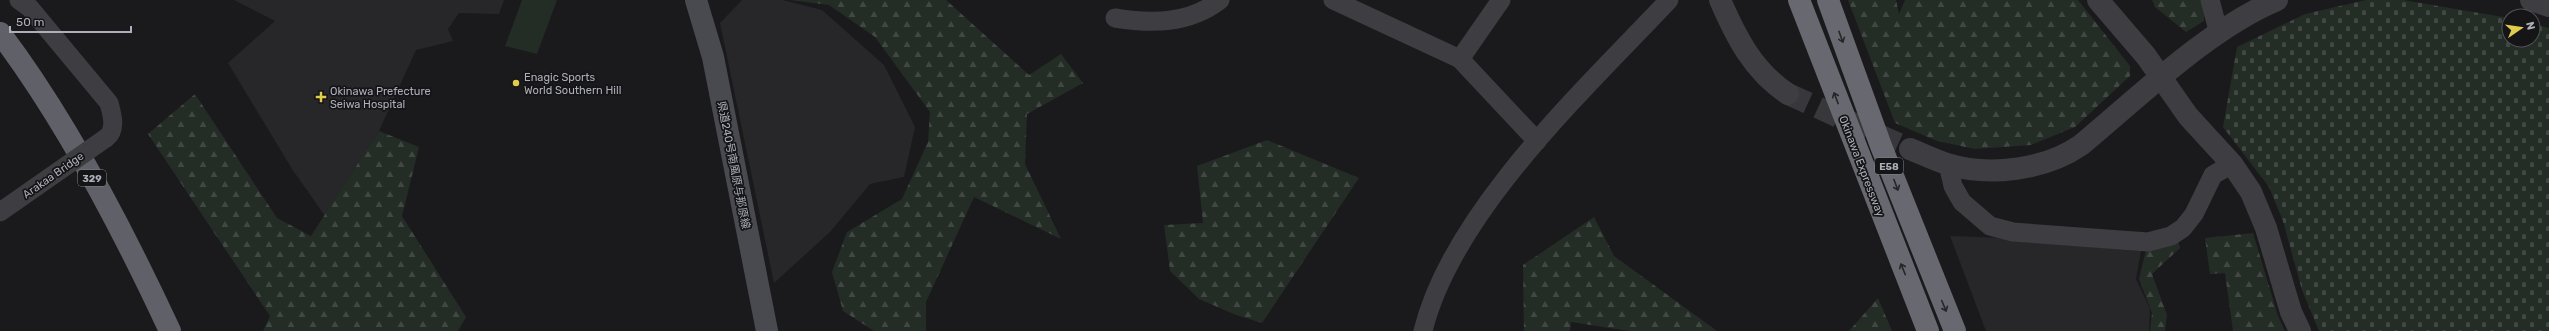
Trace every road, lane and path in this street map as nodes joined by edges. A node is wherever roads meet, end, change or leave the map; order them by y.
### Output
1 (19, 0) edge
2 (696, 0) edge
3 (1220, 0) edge
4 (1333, 0) edge
5 (1501, 0) edge
6 (1669, 0) edge
7 (1720, 0) edge
8 (1799, 0) edge
9 (1828, 0) edge
10 (2098, 0) edge
11 (2210, 0) edge
12 (2277, 0) edge
13 (2531, 0) edge
14 (2549, 6) edge
15 (1116, 18) dead end
16 (0, 33) edge
17 (2219, 34) junction
18 (1460, 59) junction
19 (2162, 78) junction
20 (1788, 94) tunnel mouth
21 (1537, 141) junction
22 (1910, 149) tunnel mouth
23 (1948, 164) junction
24 (2232, 164) junction
25 (0, 212) edge
26 (170, 331) edge
27 (767, 331) edge
28 (1423, 331) edge
29 (1928, 331) edge
30 (1955, 331) edge
31 (2300, 331) edge

1 - 25 street, Arakaa Bridge, bridge
2 - 27 main road, 県道240号南風原与那原線
3 - 15 street
4 - 18 street
5 - 18 street
6 - 21 street
7 - 20 street
29 -> 8 highway, Okinawa Expressway / E58
9 -> 30 highway, E58
10 - 19 street
11 - 17 street
12 - 17 street
13 - 14 street
16 - 26 highway, 329
17 - 19 street
18 - 21 street
19 - 23 street
19 - 24 street
21 - 28 street
22 - 23 street
23 - 24 street
24 - 31 street

